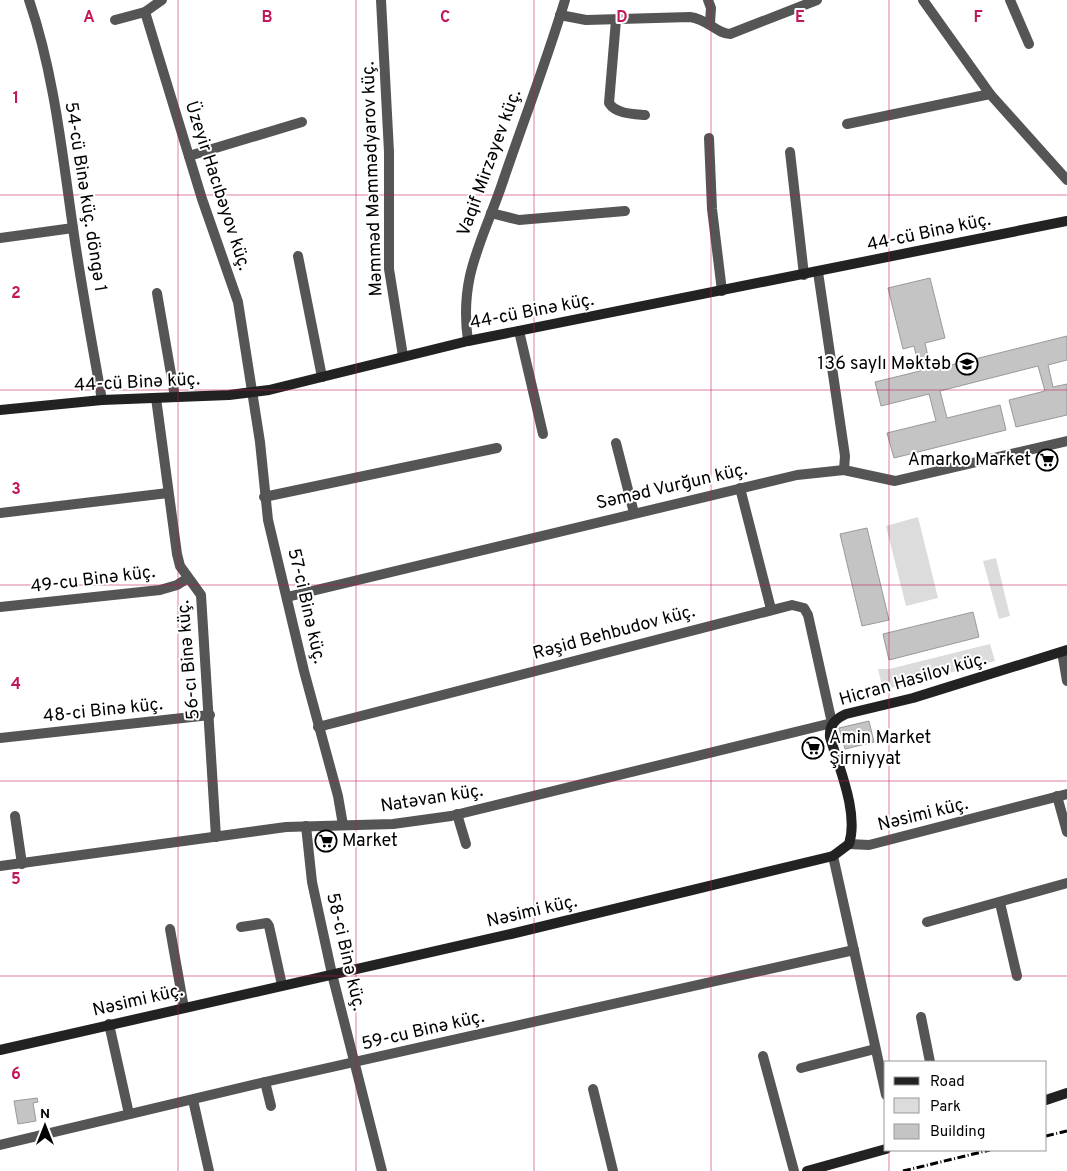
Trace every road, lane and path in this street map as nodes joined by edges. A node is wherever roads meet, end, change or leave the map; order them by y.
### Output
1 (29, 0) edge
2 (162, 0) edge
3 (381, 0) edge
4 (565, 0) edge
5 (708, 0) edge
6 (817, 0) edge
7 (923, 0) edge
8 (1010, 0) edge
9 (145, 12) junction
10 (560, 15) junction
11 (115, 20) dead end
12 (616, 20) junction
13 (710, 23) junction
14 (1028, 44) dead end
15 (990, 94) junction
16 (645, 116) dead end
17 (302, 122) dead end
18 (847, 124) dead end
19 (709, 138) dead end
20 (790, 152) dead end
21 (189, 156) junction
22 (1067, 180) edge
23 (625, 210) dead end
24 (491, 213) junction
25 (1067, 221) edge
26 (73, 228) junction
27 (0, 238) edge
28 (298, 256) dead end
29 (818, 272) junction
30 (804, 275) junction
31 (722, 291) junction
32 (157, 293) dead end
33 (519, 331) junction
34 (468, 341) junction
35 (403, 356) junction
36 (322, 377) junction
37 (252, 392) junction
38 (175, 397) junction
39 (156, 398) junction
40 (102, 400) junction
41 (0, 410) edge
42 (543, 434) dead end
43 (1067, 441) edge
44 (616, 443) dead end
45 (497, 448) dead end
46 (844, 470) junction
47 (740, 488) junction
48 (168, 493) junction
49 (264, 497) junction
50 (0, 513) edge
51 (634, 513) junction
52 (188, 578) junction
53 (287, 597) junction
54 (0, 607) edge
55 (770, 610) junction
56 (1065, 651) edge
57 (1067, 681) edge
58 (210, 715) junction
59 (832, 723) junction
60 (318, 727) junction
61 (0, 738) edge
62 (1062, 795) edge
63 (457, 814) junction
64 (15, 816) dead end
65 (343, 825) junction
66 (306, 826) junction
67 (1067, 832) edge
68 (216, 837) junction
69 (466, 844) dead end
70 (849, 844) junction
71 (833, 856) junction
72 (22, 864) junction
73 (0, 866) edge
74 (1067, 883) edge
75 (1000, 903) junction
76 (927, 922) dead end
77 (240, 927) dead end
78 (170, 929) dead end
79 (854, 950) junction
80 (332, 974) junction
81 (1017, 976) dead end
82 (282, 985) junction
83 (184, 1008) junction
84 (921, 1017) dead end
85 (109, 1024) junction
86 (875, 1049) junction
87 (0, 1050) edge
88 (763, 1056) dead end
89 (930, 1061) edge
90 (355, 1063) junction
91 (801, 1068) dead end
92 (265, 1082) junction
93 (884, 1087) edge
94 (593, 1089) dead end
95 (1067, 1093) edge
96 (193, 1100) junction
97 (1047, 1100) edge
98 (271, 1106) dead end
99 (129, 1114) junction
100 (0, 1145) edge
101 (884, 1150) edge
102 (209, 1171) edge
103 (382, 1171) edge
104 (612, 1171) edge
105 (794, 1171) edge
106 (807, 1171) edge

1 - 26 street, 54-cü Binə küç. döngə 1
2 - 9 street
3 - 35 street, Məmməd Məmmədyarov küç.
4 - 10 street, Vaqif Mirzəyev küç.
5 - 13 street
6 - 13 street
7 - 15 street
8 - 14 street
9 - 11 street
9 - 21 street, Üzeyir Hacıbəyov küç.
10 - 12 street
10 - 24 street, Vaqif Mirzəyev küç.
12 - 13 street
12 - 16 street
15 - 18 street
15 - 22 street
17 - 21 street
19 - 31 street
20 - 30 street
21 - 37 street, Üzeyir Hacıbəyov küç.
23 - 24 street
24 - 34 street, Vaqif Mirzəyev küç.
25 - 29 street, 44-cü Binə küç.
26 - 27 street
26 - 40 street, 54-cü Binə küç. döngə 1
28 - 36 street
29 - 30 street, 44-cü Binə küç.
29 - 46 street
30 - 31 street, 44-cü Binə küç.
31 - 33 street, 44-cü Binə küç.
32 - 38 street
33 - 34 street, 44-cü Binə küç.
33 - 42 street
34 - 35 street, 44-cü Binə küç.
35 - 36 street, 44-cü Binə küç.
36 - 37 street, 44-cü Binə küç.
37 - 38 street, 44-cü Binə küç.
37 - 49 street, 57-ci Binə küç.
38 - 39 street, 44-cü Binə küç.
39 - 40 street, 44-cü Binə küç.
39 - 48 street, 56-cı Binə küç.
40 - 41 street, 44-cü Binə küç.
43 - 46 street, Səməd Vurğun küç.
44 - 51 street
45 - 49 street
46 - 47 street, Səməd Vurğun küç.
47 - 51 street, Səməd Vurğun küç.
47 - 55 street
48 - 50 street
48 - 52 street, 56-cı Binə küç.
49 - 53 street, 57-ci Binə küç.
51 - 53 street, Səməd Vurğun küç.
52 - 54 street, 49-cu Binə küç.
52 - 58 street, 56-cı Binə küç.
53 - 60 street, 57-ci Binə küç.
55 - 59 street, Rəşid Behbudov küç.
55 - 60 street, Rəşid Behbudov küç.
56 - 57 street
56 - 59 street, Hicran Hasilov küç.
58 - 61 street, 48-ci Binə küç.
58 - 68 street, 56-cı Binə küç.
59 - 63 street, Natəvan küç.
59 - 70 street, Hicran Hasilov küç.
60 - 65 street, 57-ci Binə küç.
62 - 67 street
62 - 70 street, Nəsimi küç.
63 - 65 street, Natəvan küç.
63 - 69 street
64 - 72 street
65 - 66 street, Natəvan küç.
66 - 68 street, Natəvan küç.
66 - 80 street, 58-ci Binə küç.
68 - 72 street, Natəvan küç.
70 - 71 street, Nəsimi küç.
71 - 79 street
71 - 80 street, Nəsimi küç.
72 - 73 street, Natəvan küç.
74 - 75 street
75 - 76 street
75 - 81 street
77 - 82 street
78 - 83 street
79 - 86 street
79 - 90 street, 59-cu Binə küç.
80 - 82 street, Nəsimi küç.
80 - 90 street, 58-ci Binə küç.
82 - 83 street, Nəsimi küç.
83 - 85 street, Nəsimi küç.
84 - 89 street
85 - 87 street, Nəsimi küç.
85 - 99 street
86 - 91 street
86 - 93 street
88 - 105 street
90 - 92 street, 59-cu Binə küç.
90 - 103 street, 58-ci Binə küç.
92 - 96 street, 59-cu Binə küç.
92 - 98 street
94 - 104 street
95 - 97 street
96 - 99 street, 59-cu Binə küç.
96 - 102 street
99 - 100 street, 59-cu Binə küç.
101 - 106 street

